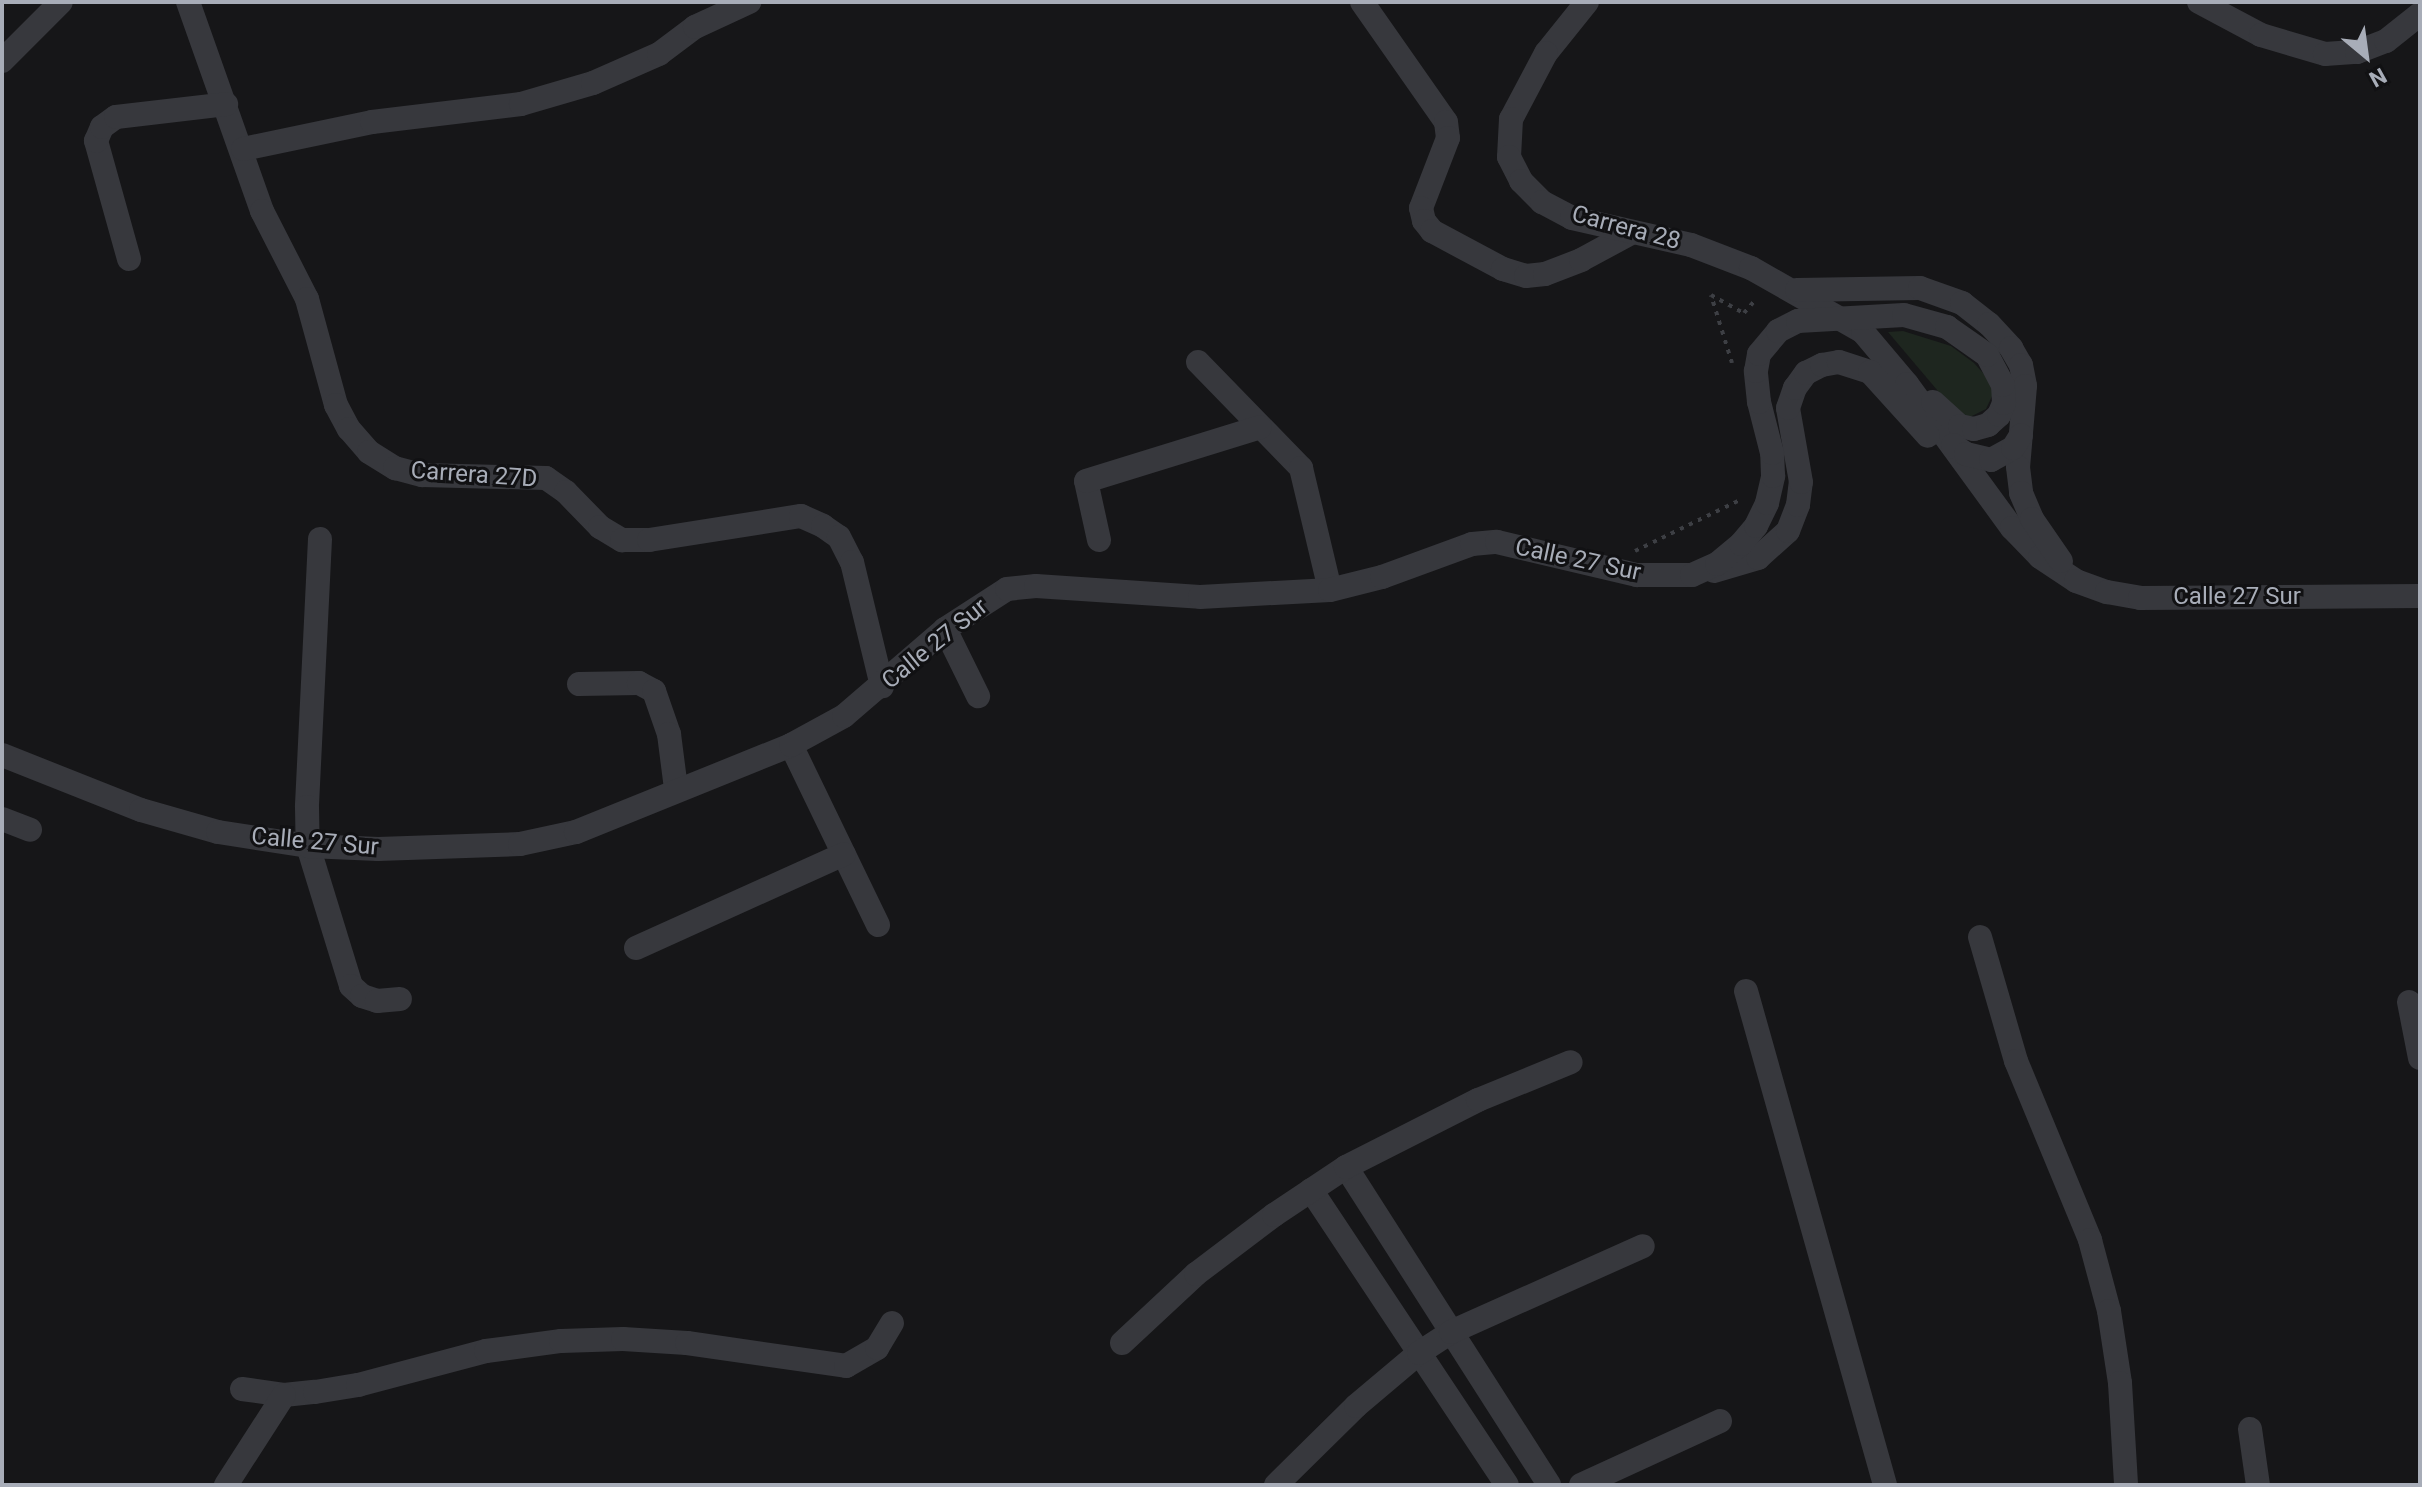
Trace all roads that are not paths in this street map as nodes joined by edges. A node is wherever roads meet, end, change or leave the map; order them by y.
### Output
1 (61, 2) edge
2 (188, 2) edge
3 (749, 2) edge
4 (1362, 2) edge
5 (1587, 2) edge
6 (2199, 2) edge
7 (2420, 14) edge
8 (2, 61) edge
9 (226, 104) junction
10 (243, 149) junction
11 (1631, 233) junction
12 (129, 259) dead end
13 (1751, 268) joint
14 (1789, 289) junction
15 (1883, 353) junction
16 (1987, 355) junction
17 (1198, 362) dead end
18 (2025, 396) junction
19 (1260, 427) junction
20 (2021, 435) junction
21 (1952, 444) junction
22 (2012, 528) junction
23 (320, 539) dead end
24 (1099, 540) dead end
25 (1692, 575) junction
26 (2094, 588) junction
27 (1330, 590) junction
28 (2420, 596) edge
29 (945, 629) junction
30 (579, 684) dead end
31 (882, 686) junction
32 (978, 696) dead end
33 (791, 745) junction
34 (2, 755) edge
35 (676, 789) junction
36 (2, 819) edge
37 (30, 830) dead end
38 (308, 846) junction
39 (844, 854) junction
40 (878, 925) dead end
41 (1980, 937) dead end
42 (636, 948) dead end
43 (1746, 991) dead end
44 (400, 999) dead end
45 (2409, 1002) dead end
46 (2420, 1058) edge
47 (1571, 1062) dead end
48 (1346, 1167) junction
49 (1311, 1190) junction
50 (1643, 1246) dead end
51 (892, 1323) dead end
52 (1451, 1332) junction
53 (1122, 1343) dead end
54 (1419, 1353) junction
55 (242, 1389) dead end
56 (284, 1395) junction
57 (1720, 1421) dead end
58 (2250, 1429) dead end
59 (226, 1485) edge
60 (1276, 1485) edge
61 (1507, 1485) edge
62 (1549, 1485) edge
63 (1581, 1485) edge
64 (1885, 1485) edge
65 (2126, 1485) edge
66 (2258, 1485) edge

1 - 8 street
2 - 9 street, Carrera 27D
3 - 10 street
4 - 11 street
5 - 11 street, Carrera 28
6 - 7 street
9 - 10 street, Carrera 27D
9 - 12 street
10 - 31 street, Carrera 27D
11 - 13 street, Carrera 28
13 - 14 street, Calle 27 Sur
14 - 15 street, Calle 27 Sur
14 - 18 street
15 - 16 street
15 - 21 street, Calle 27 Sur
16 - 18 street, Calle 27 Sur
16 - 25 street, Calle 27 Sur, bridge
17 - 19 street
18 - 20 street
19 - 24 street
19 - 27 street
20 - 21 street
20 - 26 street
21 - 22 street, Calle 27 Sur
22 - 25 street
22 - 26 street, Calle 27 Sur
23 - 38 street
25 - 27 street, Calle 27 Sur
26 - 28 street, Calle 27 Sur
27 - 29 street, Calle 27 Sur
29 - 31 street, Calle 27 Sur
29 - 32 street
30 - 35 street
31 - 33 street, Calle 27 Sur
33 - 35 street, Calle 27 Sur
33 - 39 street
34 - 38 street, Calle 27 Sur
35 - 38 street, Calle 27 Sur
36 - 37 street
38 - 44 street
39 - 40 street
39 - 42 street
41 - 65 street
43 - 64 street
45 - 46 street
47 - 48 street
48 - 49 street
48 - 52 street
49 - 53 street
49 - 54 street
50 - 52 street
51 - 56 street
52 - 54 street
52 - 62 street
54 - 60 street
54 - 61 street
55 - 56 street
56 - 59 street
57 - 63 street
58 - 66 street

